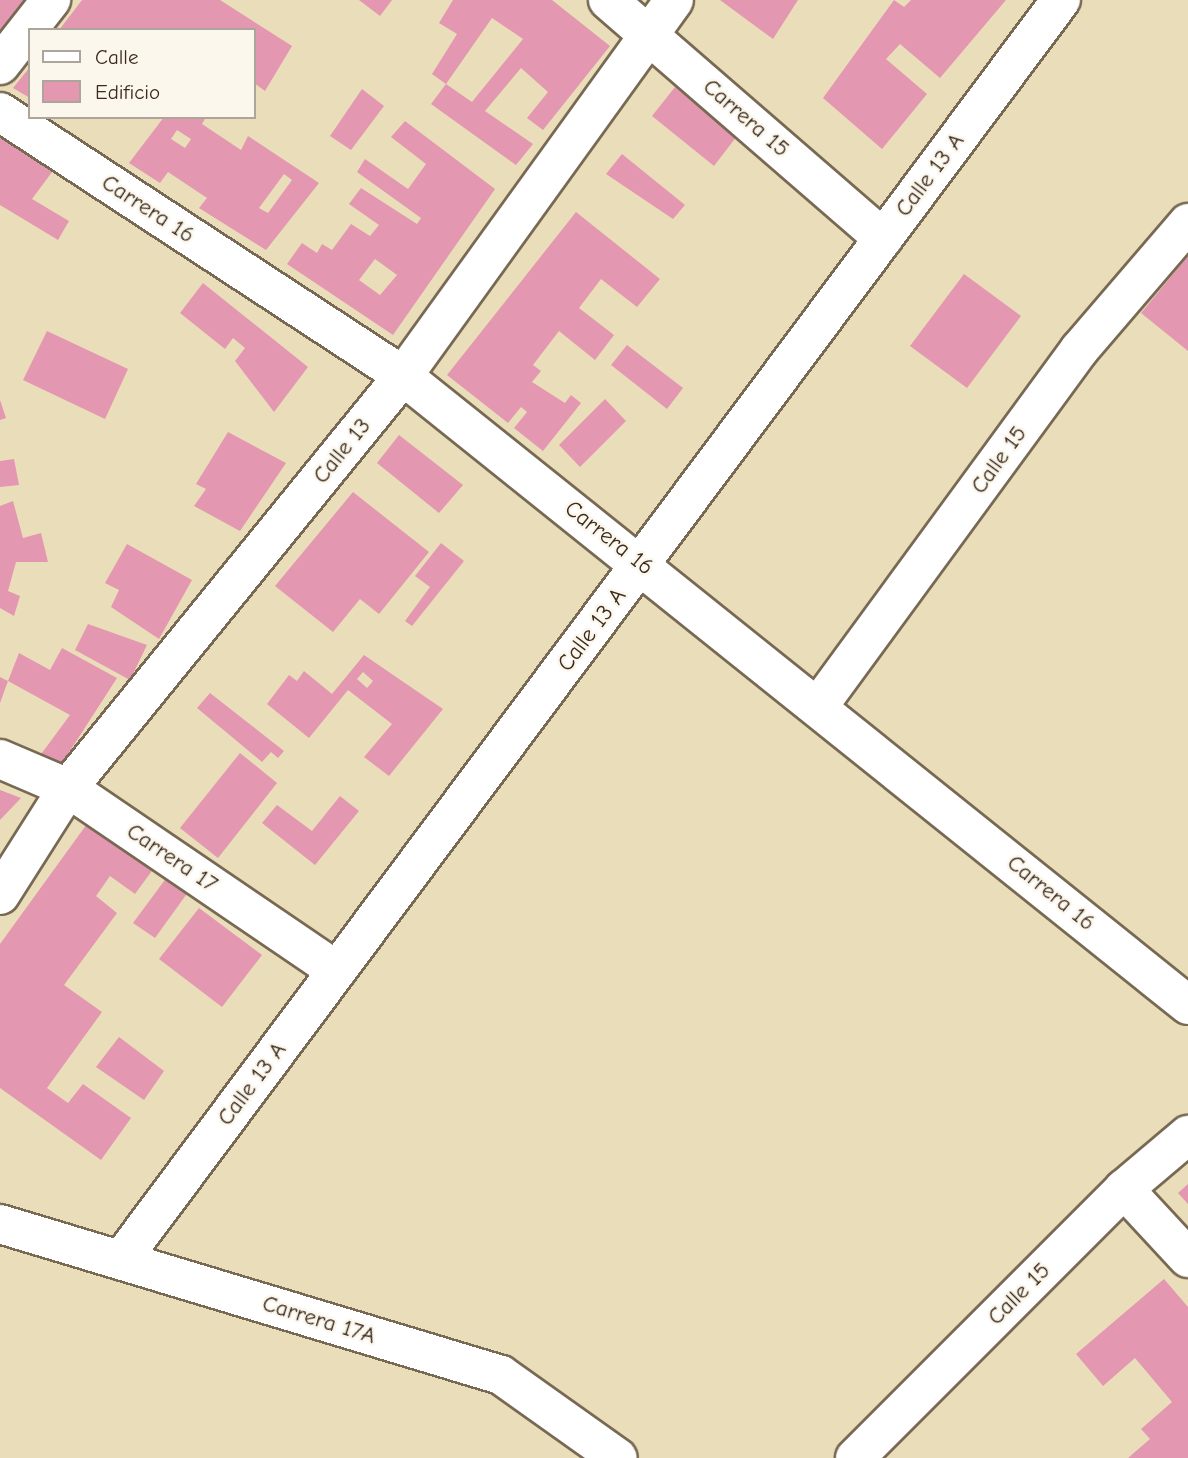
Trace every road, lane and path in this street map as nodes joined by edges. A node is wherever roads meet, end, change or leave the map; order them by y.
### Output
1 (51, 0) edge
2 (608, 0) edge
3 (674, 0) edge
4 (1061, 0) edge
5 (29, 28) edge
6 (28, 29) edge
7 (648, 32) junction
8 (0, 65) edge
9 (0, 112) edge
10 (1188, 223) edge
11 (883, 238) junction
12 (403, 376) junction
13 (642, 564) junction
14 (820, 704) junction
15 (0, 759) edge
16 (68, 788) junction
17 (0, 895) edge
18 (337, 971) junction
19 (1188, 1005) edge
20 (1188, 1135) edge
21 (1124, 1189) junction
22 (0, 1224) edge
23 (1188, 1258) edge
24 (121, 1260) junction
25 (618, 1458) edge
26 (855, 1458) edge

1 - 5 street
2 - 7 street, Carrera 15
3 - 7 street, Calle 13
4 - 11 street, Calle 13 A
6 - 8 street
7 - 11 street, Carrera 15
7 - 12 street, Calle 13
9 - 12 street, Carrera 16
10 - 14 street, Calle 15
11 - 13 street, Calle 13 A
12 - 13 street, Carrera 16
12 - 16 street, Calle 13
13 - 14 street, Carrera 16
13 - 18 street, Calle 13 A
14 - 19 street, Carrera 16
15 - 16 street, Carrera 17
16 - 17 street, Calle 13
16 - 18 street, Carrera 17
18 - 24 street, Calle 13 A
20 - 21 street, Calle 15
21 - 23 street
21 - 26 street, Calle 15
22 - 24 street, Carrera 17A
24 - 25 street, Carrera 17A

